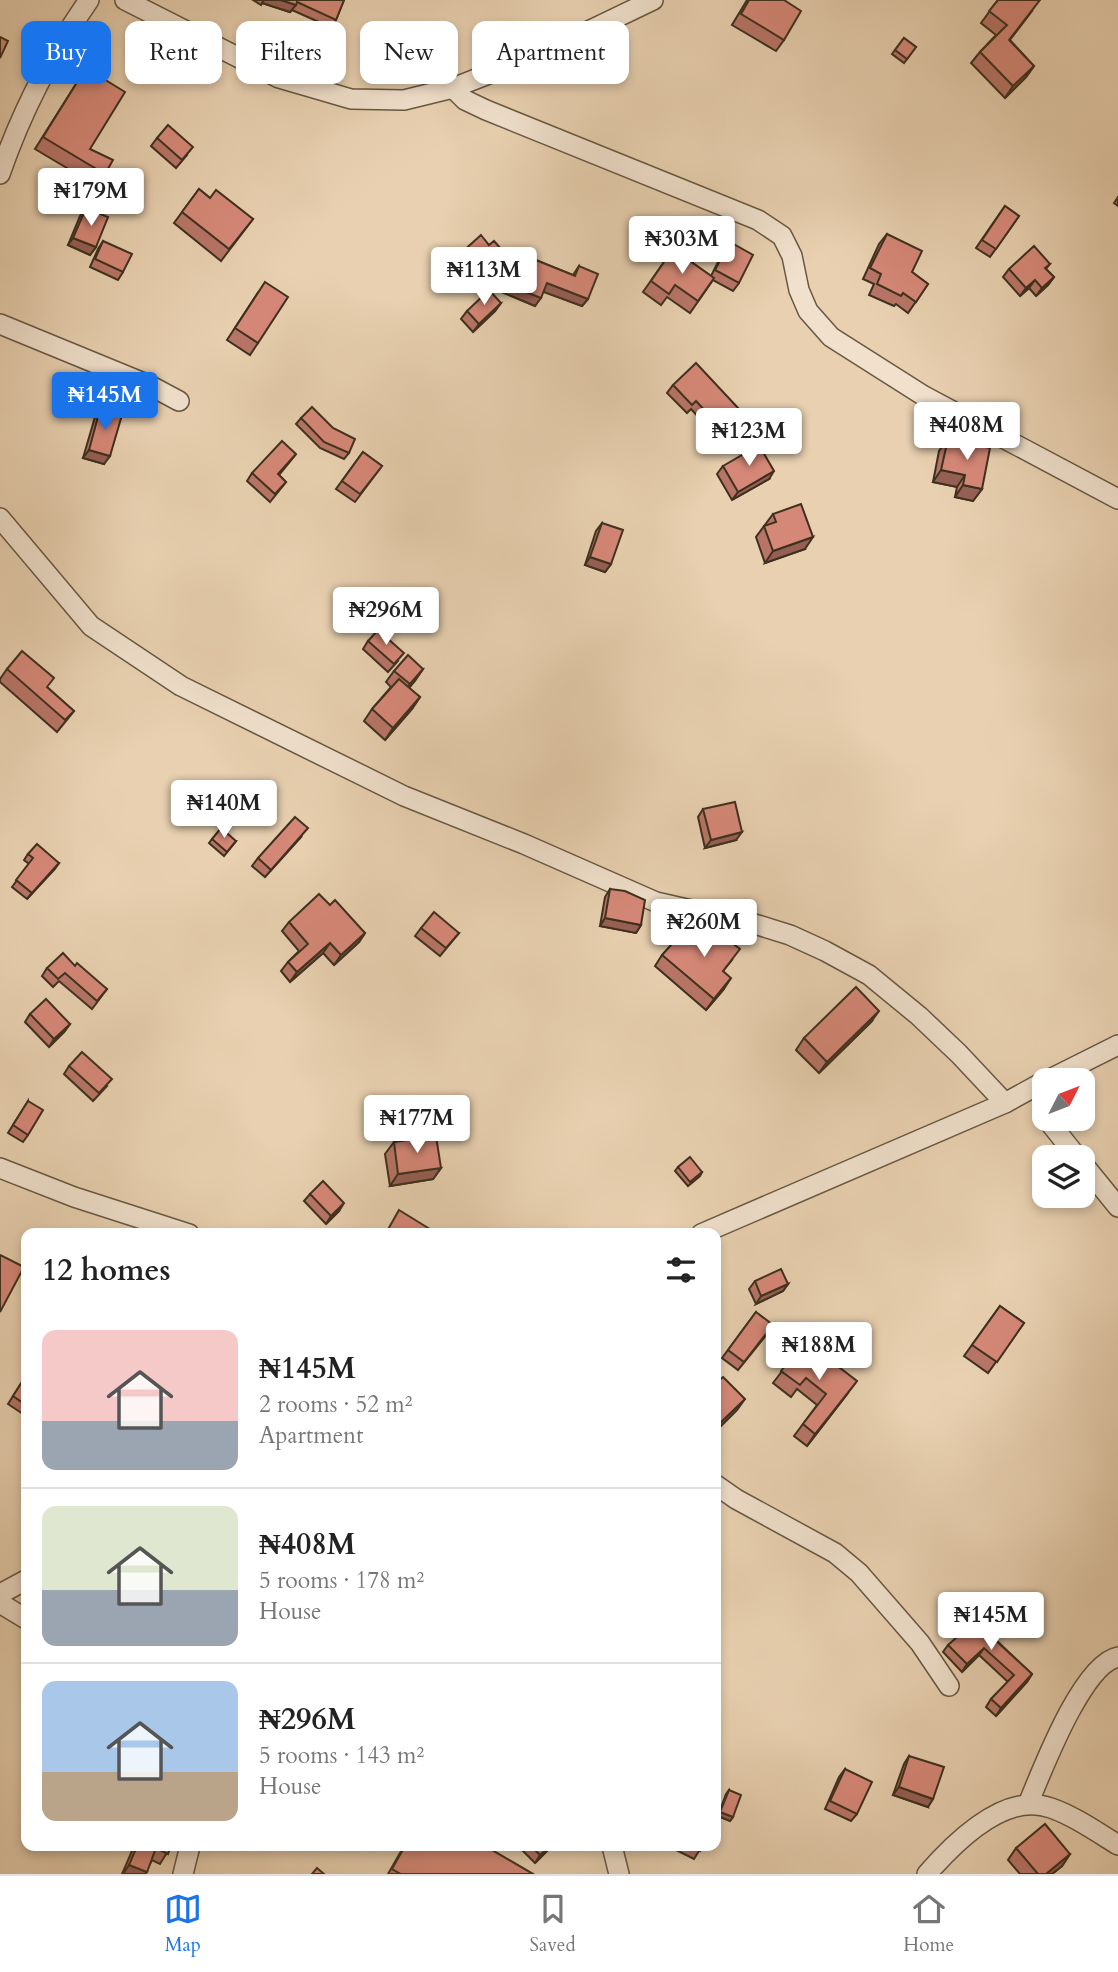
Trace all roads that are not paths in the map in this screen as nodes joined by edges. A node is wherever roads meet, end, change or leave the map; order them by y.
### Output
1 (89, 0) edge
2 (125, 0) edge
3 (653, 0) edge
4 (453, 88) junction
5 (0, 174) edge
6 (0, 324) edge
7 (179, 401) dead end
8 (1118, 499) edge
9 (1, 519) edge
10 (1118, 1045) edge
11 (1072, 1068) edge
12 (1032, 1088) edge
13 (1025, 1092) junction
14 (1032, 1100) edge
15 (1005, 1103) junction
16 (1057, 1131) edge
17 (1068, 1145) edge
18 (0, 1168) edge
19 (1095, 1179) edge
20 (1118, 1207) edge
21 (170, 1228) edge
22 (715, 1228) edge
23 (721, 1488) edge
24 (21, 1583) edge
25 (0, 1594) edge
26 (0, 1604) edge
27 (21, 1616) edge
28 (1118, 1657) edge
29 (949, 1686) dead end
30 (1028, 1804) junction
31 (1118, 1845) edge
32 (189, 1851) edge
33 (613, 1851) edge
34 (183, 1874) edge
35 (620, 1874) edge
36 (927, 1874) edge

1 - 5 street
2 - 4 street
3 - 4 street
4 - 8 street
6 - 7 street
9 - 15 street
10 - 11 street
12 - 13 street
13 - 14 street
13 - 15 street
15 - 22 street
16 - 17 street
18 - 21 street
19 - 20 street
23 - 29 street
24 - 25 street
26 - 27 street
28 - 30 street
30 - 31 street
30 - 36 street
32 - 34 street
33 - 35 street

